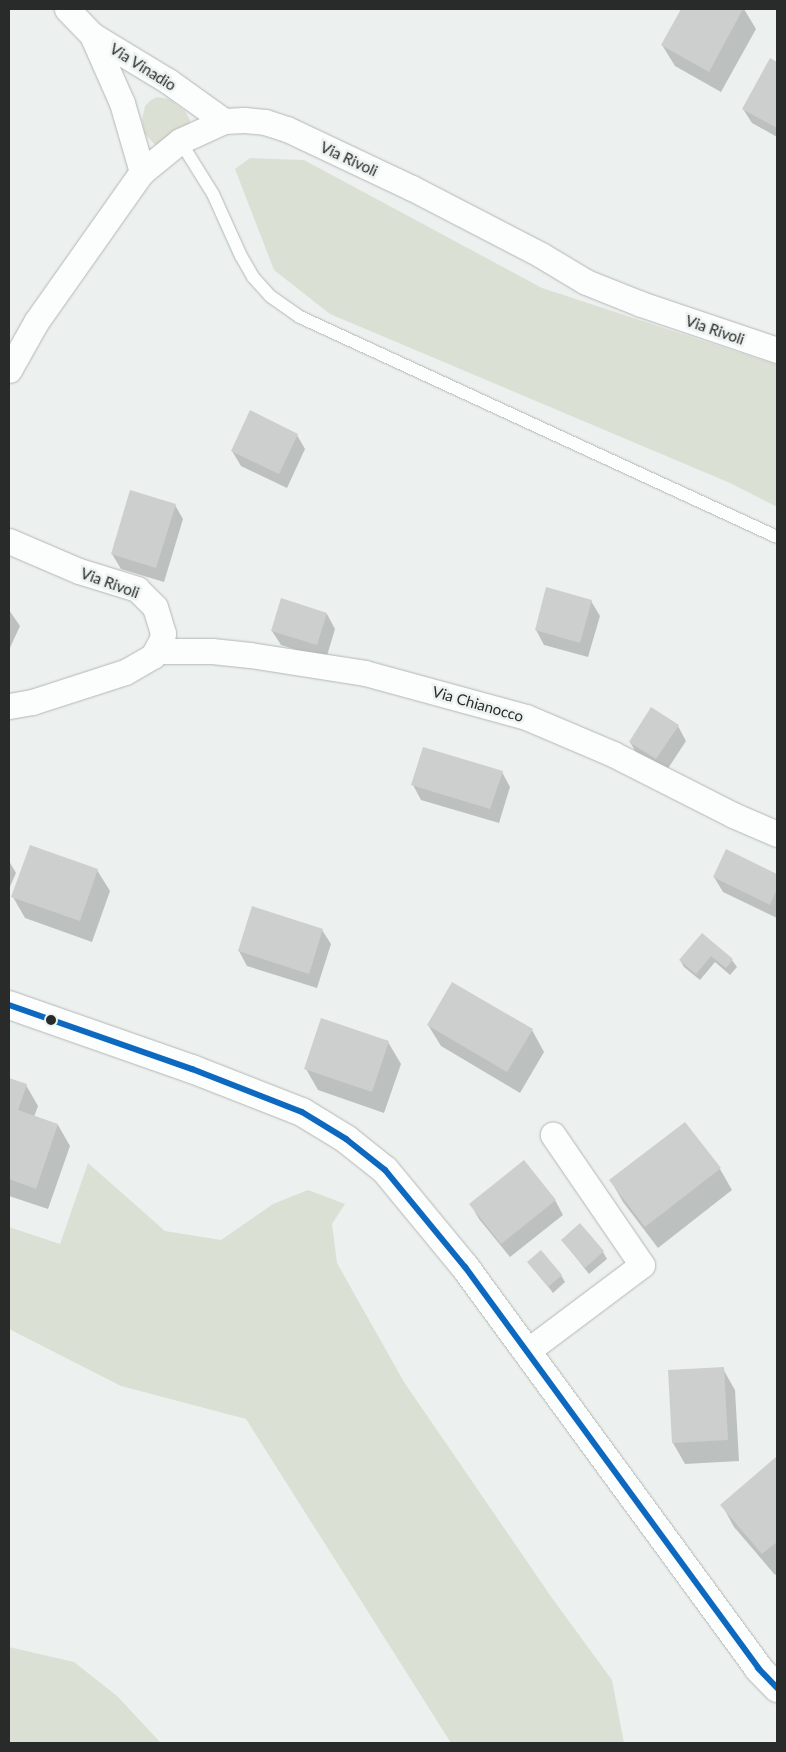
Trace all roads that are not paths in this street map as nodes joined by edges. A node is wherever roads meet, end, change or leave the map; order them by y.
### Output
1 (67, 9) edge
2 (92, 35) junction
3 (224, 121) junction
4 (180, 141) junction
5 (142, 172) junction
6 (777, 350) edge
7 (9, 370) edge
8 (777, 537) edge
9 (9, 541) edge
10 (156, 651) junction
11 (9, 706) edge
12 (777, 834) edge
13 (9, 1004) edge
14 (554, 1134) dead end
15 (526, 1352) junction
16 (777, 1688) edge

1 - 2 street, Via Vinadio
2 - 3 street, Via Vinadio
2 - 5 street
3 - 4 street, Via Rivoli
3 - 6 street, Via Rivoli
4 - 5 street, Via Rivoli
4 - 8 lane
5 - 7 street, Via Rivoli
9 - 10 street, Via Rivoli
10 - 11 street
10 - 12 street, Via Chianocco
13 - 15 main road
14 - 15 street
15 - 16 main road

